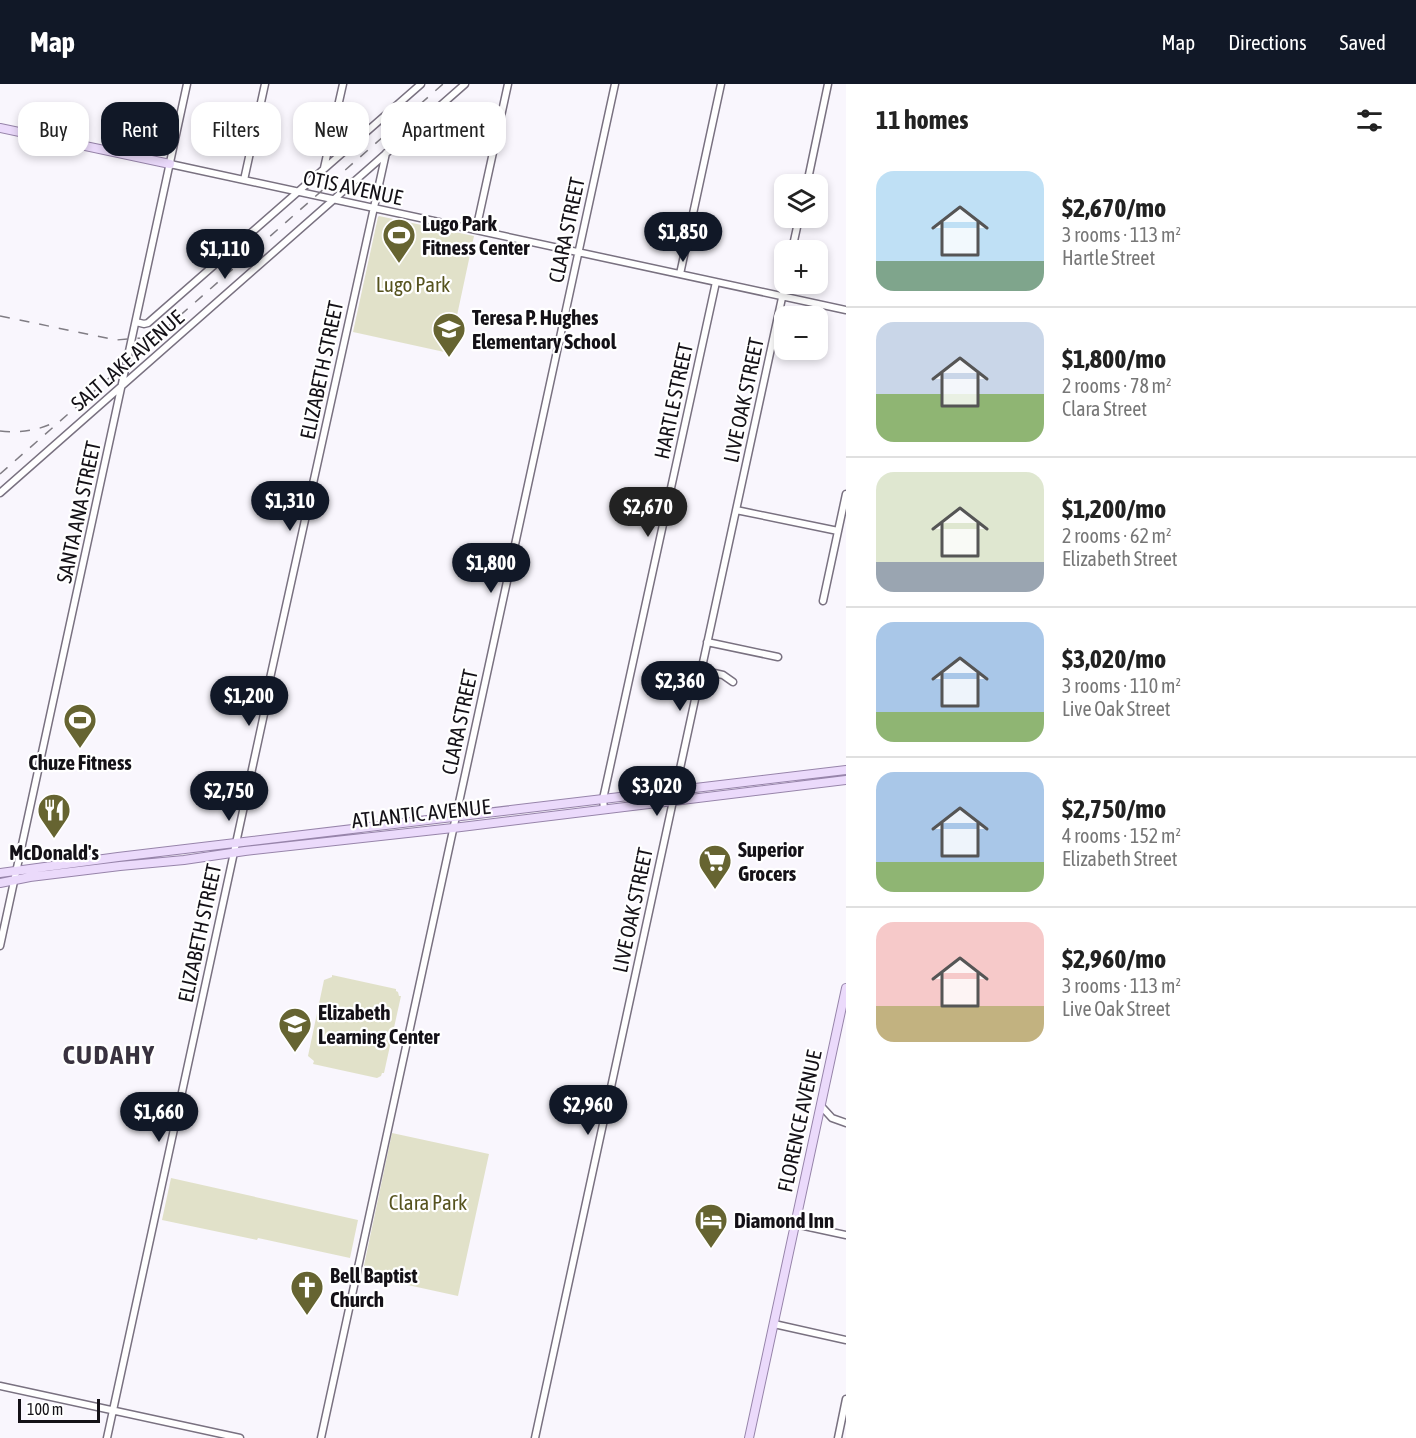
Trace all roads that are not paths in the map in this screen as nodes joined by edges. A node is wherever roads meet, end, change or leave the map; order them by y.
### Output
1 (187, 84) edge
2 (265, 84) edge
3 (343, 84) edge
4 (420, 84) edge
5 (465, 84) edge
6 (508, 84) edge
7 (615, 84) edge
8 (721, 84) edge
9 (828, 84) edge
10 (444, 102) edge
11 (0, 128) edge
12 (383, 156) edge
13 (385, 156) edge
14 (170, 164) junction
15 (324, 168) junction
16 (809, 174) edge
17 (244, 180) junction
18 (298, 192) junction
19 (334, 200) junction
20 (373, 208) junction
21 (476, 230) junction
22 (578, 252) junction
23 (680, 274) junction
24 (716, 282) junction
25 (782, 296) junction
26 (846, 310) edge
27 (136, 322) junction
28 (123, 384) junction
29 (0, 493) edge
30 (846, 494) edge
31 (736, 510) junction
32 (838, 531) junction
33 (823, 601) dead end
34 (707, 642) junction
35 (778, 657) dead end
36 (701, 670) junction
37 (733, 682) dead end
38 (846, 770) edge
39 (846, 780) edge
40 (675, 791) junction
41 (603, 799) junction
42 (673, 801) junction
43 (604, 809) junction
44 (455, 817) junction
45 (453, 828) junction
46 (236, 843) junction
47 (234, 852) junction
48 (17, 870) junction
49 (0, 873) edge
50 (14, 880) junction
51 (0, 883) edge
52 (0, 946) edge
53 (845, 993) edge
54 (820, 1106) junction
55 (846, 1123) edge
56 (795, 1224) junction
57 (846, 1235) edge
58 (774, 1324) junction
59 (846, 1340) edge
60 (0, 1386) edge
61 (846, 1399) edge
62 (113, 1410) junction
63 (107, 1438) edge
64 (240, 1438) edge
65 (321, 1438) edge
66 (535, 1438) edge
67 (749, 1438) edge
68 (838, 1438) edge

1 - 14 street, SANTA ANA STREET
2 - 17 street
3 - 15 street
4 - 15 street, SALT LAKE AVENUE
5 - 10 street, SALT LAKE AVENUE
6 - 21 street
7 - 22 street, CLARA STREET
8 - 23 street
9 - 16 street
11 - 14 main road
12 - 19 street, SALT LAKE AVENUE
13 - 20 street, ELIZABETH STREET
14 - 17 street, OTIS AVENUE
14 - 27 street, SANTA ANA STREET
15 - 18 street, SALT LAKE AVENUE
17 - 18 street, OTIS AVENUE
18 - 19 street, OTIS AVENUE
18 - 27 street, SALT LAKE AVENUE
19 - 20 street, OTIS AVENUE
19 - 28 street, SALT LAKE AVENUE
20 - 21 street, OTIS AVENUE
20 - 46 street, ELIZABETH STREET
21 - 22 street, OTIS AVENUE
22 - 23 street, OTIS AVENUE
22 - 44 street, CLARA STREET
23 - 24 street, OTIS AVENUE
24 - 25 street, OTIS AVENUE
24 - 41 street, HARTLE STREET
25 - 26 street, OTIS AVENUE
25 - 31 street, LIVE OAK STREET
27 - 28 street, SANTA ANA STREET
28 - 29 street, SALT LAKE AVENUE
28 - 48 street, SANTA ANA STREET
30 - 32 street
31 - 32 street
31 - 34 street, LIVE OAK STREET
32 - 33 street
34 - 35 street
34 - 36 street, LIVE OAK STREET
36 - 37 street
36 - 40 street, LIVE OAK STREET
38 - 40 main road, ATLANTIC AVENUE
39 - 42 main road, ATLANTIC AVENUE
40 - 41 main road, ATLANTIC AVENUE
40 - 42 street, LIVE OAK STREET
41 - 43 street, HARTLE STREET
41 - 44 main road, ATLANTIC AVENUE
42 - 43 main road, ATLANTIC AVENUE
42 - 66 street, LIVE OAK STREET
43 - 45 main road, ATLANTIC AVENUE
44 - 45 street, CLARA STREET
44 - 46 main road, ATLANTIC AVENUE
45 - 47 main road, ATLANTIC AVENUE
45 - 65 street, CLARA STREET
46 - 47 street, ELIZABETH STREET
46 - 48 main road, ATLANTIC AVENUE
47 - 50 main road, ATLANTIC AVENUE
47 - 62 street, ELIZABETH STREET
48 - 49 main road, ATLANTIC AVENUE
48 - 50 street, SANTA ANA STREET
50 - 51 main road, ATLANTIC AVENUE
50 - 52 street, SANTA ANA STREET
53 - 54 main road, FLORENCE AVENUE
54 - 55 street
54 - 56 main road, FLORENCE AVENUE
56 - 57 street
56 - 58 main road, FLORENCE AVENUE
58 - 59 street
58 - 67 main road, FLORENCE AVENUE
60 - 62 street
61 - 68 street
62 - 63 street, ELIZABETH STREET
62 - 64 street

